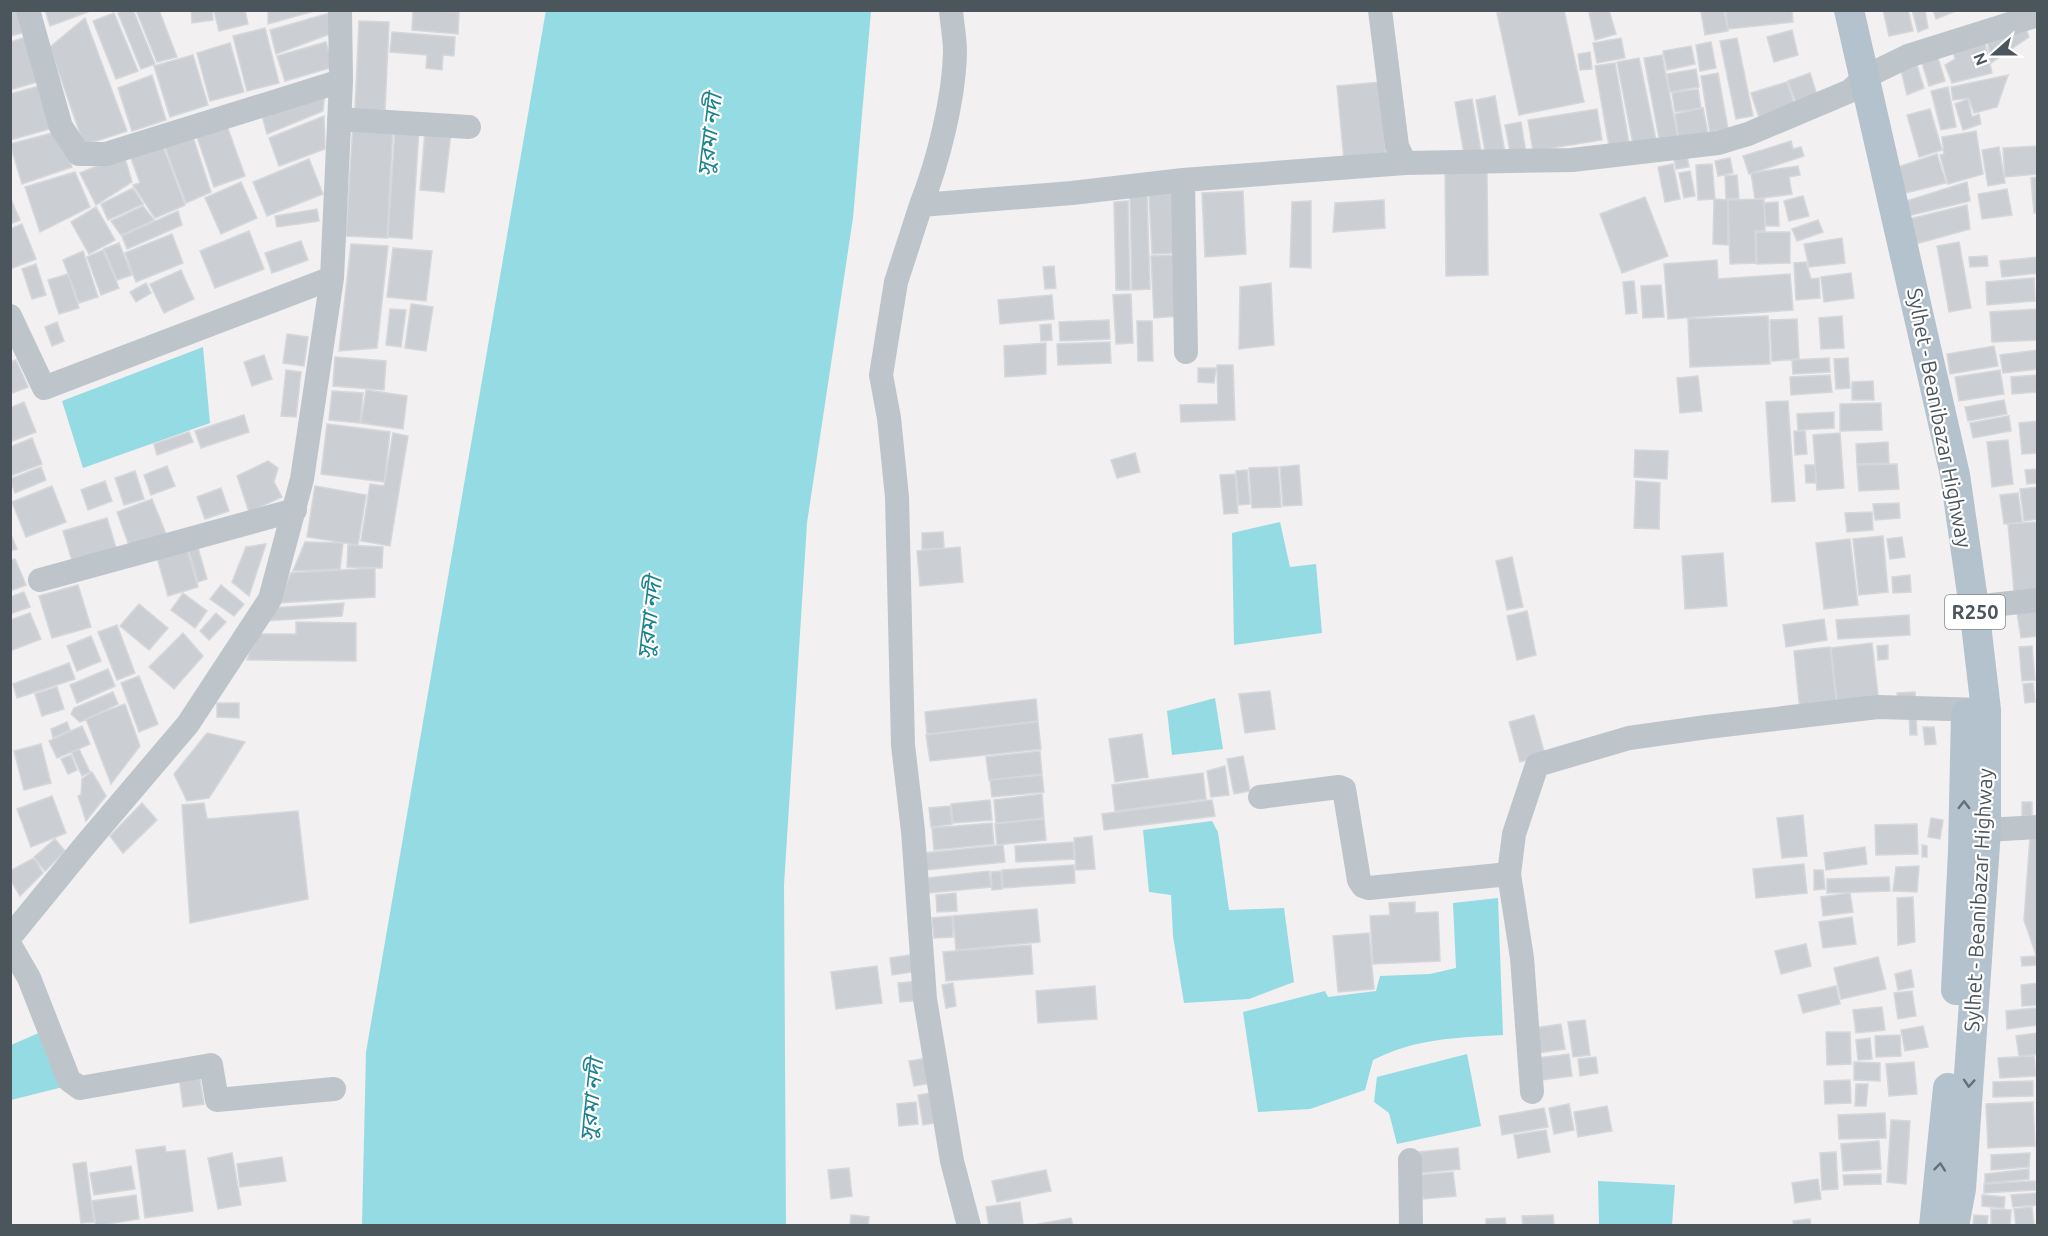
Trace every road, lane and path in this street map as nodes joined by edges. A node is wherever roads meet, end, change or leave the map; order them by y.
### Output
1 (28, 10) edge
2 (340, 10) edge
3 (951, 10) edge
4 (1380, 10) edge
5 (1833, 10) edge
6 (1849, 10) edge
7 (2037, 15) edge
8 (341, 81) junction
9 (1857, 84) junction
10 (339, 119) junction
11 (469, 127) dead end
12 (1405, 163) junction
13 (1182, 180) junction
14 (921, 205) junction
15 (332, 278) junction
16 (10, 316) edge
17 (1186, 352) dead end
18 (295, 510) junction
19 (40, 580) dead end
20 (2037, 600) edge
21 (1974, 607) junction
22 (1976, 710) junction
23 (1260, 797) dead end
24 (2037, 827) edge
25 (1986, 830) junction
26 (1509, 874) junction
27 (10, 937) edge
28 (10, 945) edge
29 (334, 1089) dead end
30 (1533, 1092) dead end
31 (1410, 1160) dead end
32 (969, 1226) edge
33 (1411, 1226) edge
34 (1934, 1226) edge
35 (1954, 1226) edge

1 - 8 street
2 - 8 street
3 - 14 street
4 - 12 street
5 - 9 main road, Sylhet - Beanibazar Highway / R250
6 - 9 main road, Sylhet - Beanibazar Highway / R250
7 - 9 street
8 - 10 street
9 - 12 street
9 - 21 main road, Sylhet - Beanibazar Highway / R250
9 - 22 main road, Sylhet - Beanibazar Highway / R250
10 - 11 street
10 - 15 street
12 - 13 street
13 - 14 street
13 - 17 street
14 - 32 street
15 - 16 street
15 - 18 street
18 - 19 street
18 - 27 street
20 - 21 street
21 - 22 main road, Sylhet - Beanibazar Highway / R250
22 - 25 main road, Sylhet - Beanibazar Highway / R250
22 - 26 street
34 -> 22 main road, Sylhet - Beanibazar Highway / R250
23 - 26 street
24 - 25 street
25 -> 35 main road, Sylhet - Beanibazar Highway / R250
26 - 30 street
28 - 29 street
31 - 33 street

